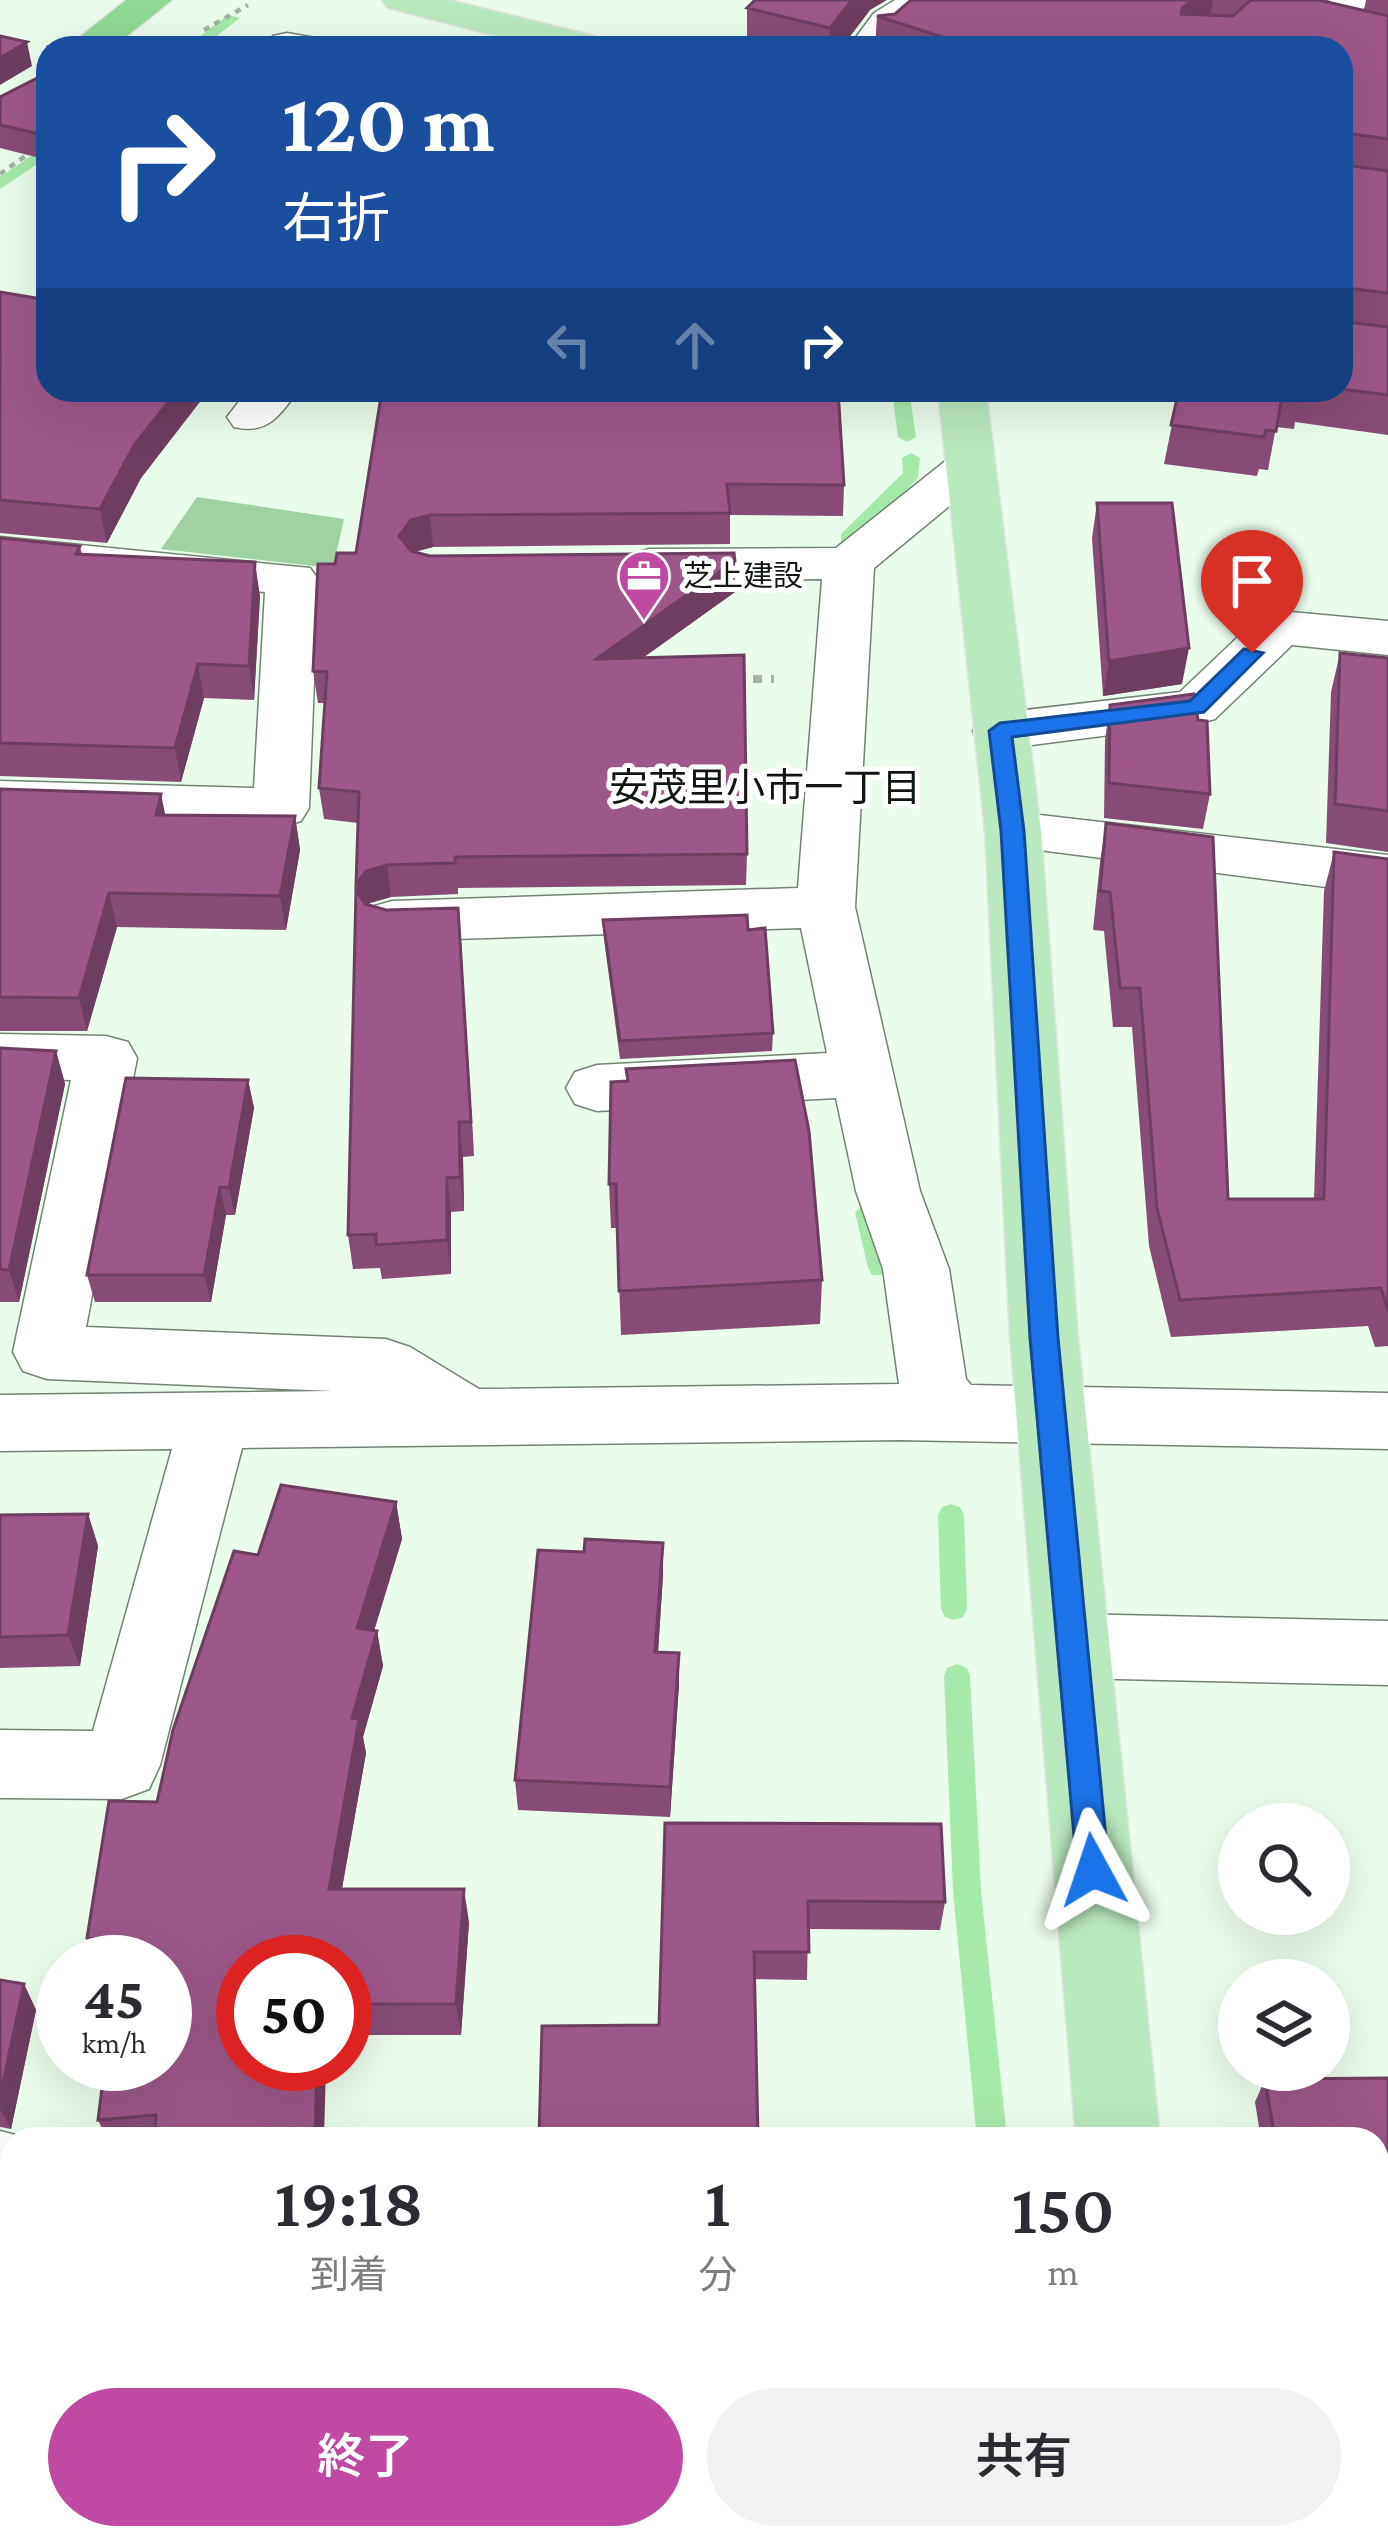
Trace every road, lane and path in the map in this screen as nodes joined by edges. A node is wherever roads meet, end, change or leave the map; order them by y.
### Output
1 (152, 0) edge
2 (402, 0) edge
3 (923, 0) edge
4 (1351, 0) edge
5 (102, 36) edge
6 (541, 36) edge
7 (877, 36) edge
8 (1388, 40) edge
9 (36, 148) edge
10 (0, 174) edge
11 (963, 402) edge
12 (970, 465) junction
13 (0, 552) edge
14 (849, 563) junction
15 (611, 565) edge
16 (1388, 638) edge
17 (724, 679) edge
18 (840, 680) junction
19 (1000, 731) junction
20 (0, 800) edge
21 (1012, 831) junction
22 (1388, 875) edge
23 (826, 908) junction
24 (392, 921) edge
25 (0, 1056) edge
26 (863, 1074) junction
27 (597, 1088) dead end
28 (953, 1416) junction
29 (468, 1418) junction
30 (1052, 1419) junction
31 (214, 1421) junction
32 (0, 1423) edge
33 (1384, 1435) edge
34 (1073, 1646) junction
35 (1388, 1653) edge
36 (0, 1763) edge
37 (1117, 2127) edge

1 - 5 highway
2 - 6 main road
3 - 7 street
4 - 8 street
9 - 10 path
11 - 12 main road
12 - 14 street
12 - 19 main road
13 - 20 street
14 - 15 street
14 - 18 street
16 - 19 street
17 - 18 path
18 - 23 street
19 - 21 main road
21 - 22 street
21 - 30 main road
23 - 24 street
23 - 26 street
25 - 29 street
26 - 27 street
26 - 28 street
28 - 29 street
28 - 30 street
29 - 31 street
30 - 33 street
30 - 34 main road
31 - 32 street
31 - 36 street
34 - 35 street
34 - 37 main road

